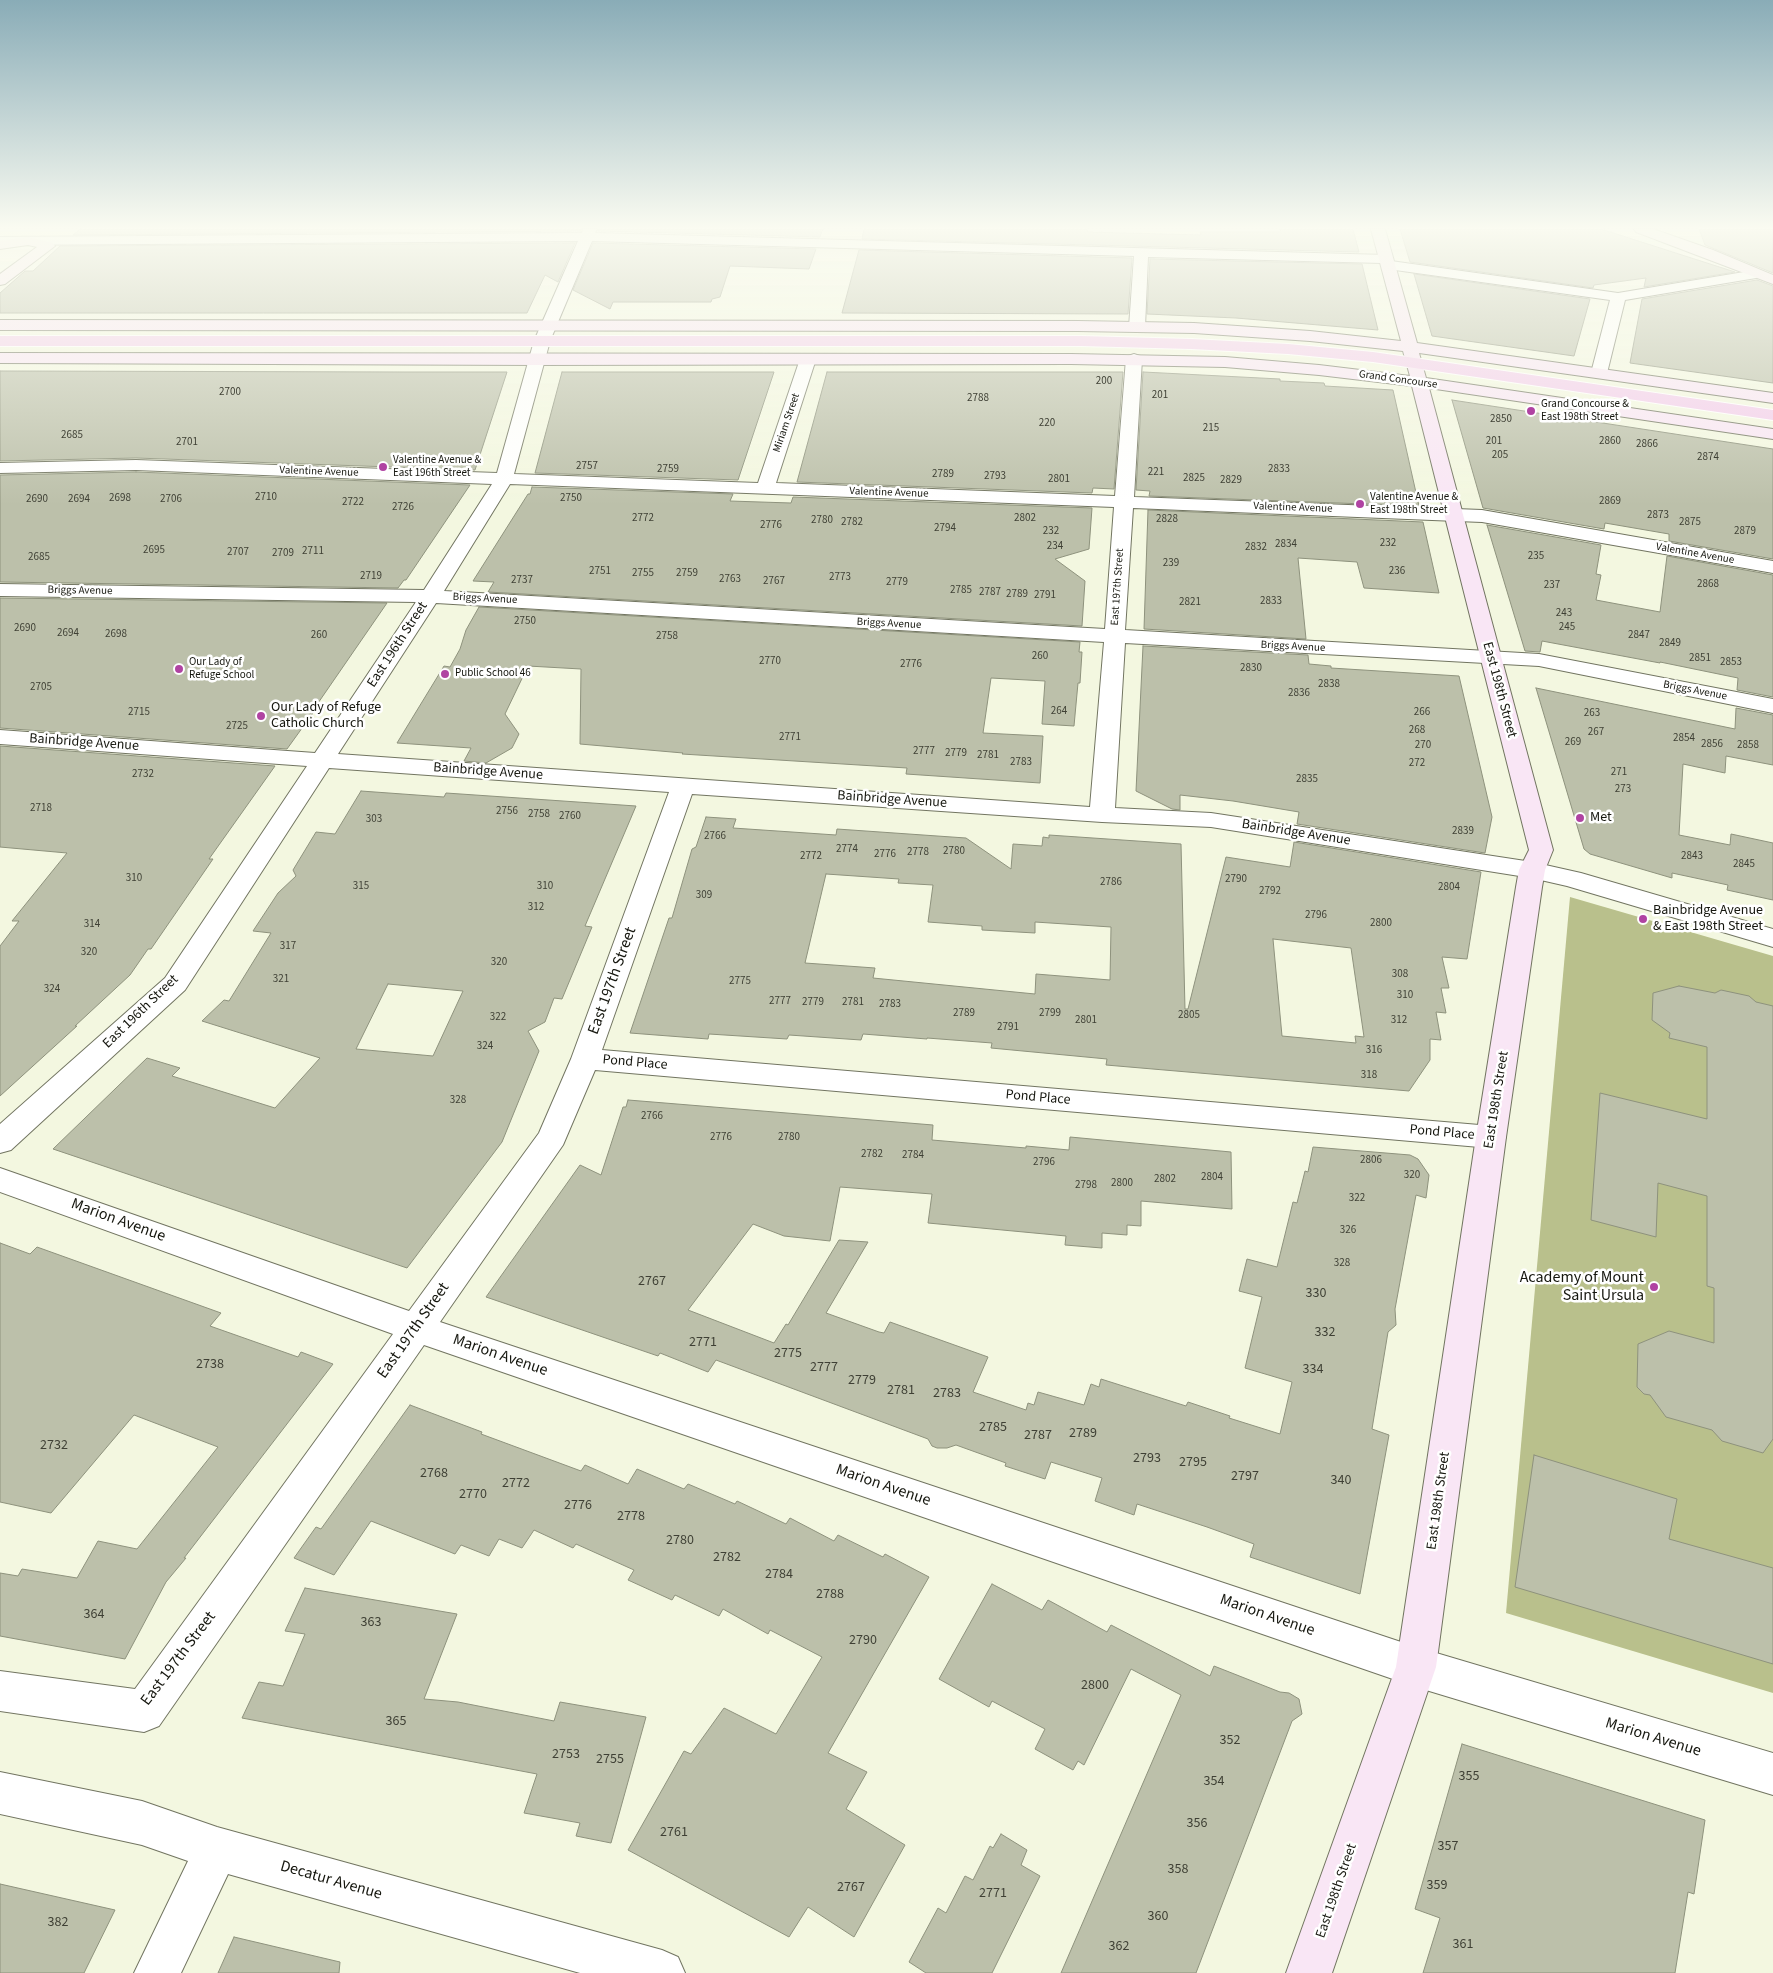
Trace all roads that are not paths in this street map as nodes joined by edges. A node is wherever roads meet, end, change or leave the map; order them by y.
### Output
1 (550, 321) edge
2 (1137, 321) edge
3 (1403, 321) edge
4 (1612, 321) edge
5 (0, 325) edge
6 (48, 326) junction
7 (548, 326) junction
8 (868, 326) junction
9 (1137, 327) junction
10 (244, 340) junction
11 (282, 340) junction
12 (0, 341) edge
13 (542, 341) junction
14 (902, 341) junction
15 (1081, 341) junction
16 (1410, 346) junction
17 (0, 357) edge
18 (808, 359) junction
19 (1071, 359) junction
20 (1134, 359) junction
21 (537, 360) junction
22 (1414, 363) junction
23 (1599, 373) junction
24 (1419, 382) junction
25 (1773, 398) edge
26 (1773, 415) edge
27 (1734, 428) joint
28 (1773, 433) edge
29 (0, 468) edge
30 (504, 479) junction
31 (765, 488) junction
32 (1123, 502) junction
33 (1455, 514) junction
34 (1773, 567) edge
35 (0, 590) edge
36 (429, 597) junction
37 (1114, 637) junction
38 (1491, 658) junction
39 (1773, 706) edge
40 (0, 737) edge
41 (322, 760) junction
42 (684, 786) junction
43 (1102, 815) junction
44 (1532, 870) junction
45 (1773, 938) edge
46 (585, 1059) junction
47 (1491, 1137) junction
48 (0, 1142) edge
49 (0, 1180) edge
50 (416, 1328) junction
51 (1416, 1667) junction
52 (0, 1691) edge
53 (1773, 1774) edge
54 (0, 1793) edge
55 (217, 1848) junction
56 (157, 1973) edge
57 (662, 1973) edge
58 (1309, 1973) edge

1 - 7 street, East 196th Street
2 - 9 street
3 - 16 street, East 198th Street
4 - 23 street
5 - 6 street
6 - 7 street
6 - 11 main road
7 - 8 street
7 - 13 street, East 196th Street
8 - 9 street
8 - 15 main road
9 - 16 street
10 - 11 main road, Grand Concourse
10 - 12 main road, Grand Concourse
10 - 17 main road
11 - 13 main road, Grand Concourse
13 - 14 main road, Grand Concourse
13 - 21 street, East 196th Street
14 - 15 main road, Grand Concourse
14 - 19 main road
15 - 22 main road, Grand Concourse
16 - 22 street, East 198th Street
16 - 23 street
17 - 21 street, Grand Concourse
18 - 19 street, Grand Concourse
18 - 21 street, Grand Concourse
18 - 31 street, Miriam Street
19 - 20 street, Grand Concourse
20 - 24 street, Grand Concourse
20 - 32 street, East 197th Street
21 - 30 street, East 196th Street
22 - 24 street, East 198th Street
22 - 26 main road, Grand Concourse
23 - 25 street
24 - 27 street, Grand Concourse
24 - 33 street, East 198th Street
27 - 28 main road
29 - 30 street, Valentine Avenue
30 - 31 street, Valentine Avenue
30 - 36 street, East 196th Street
31 - 32 street, Valentine Avenue
32 - 33 street, Valentine Avenue
32 - 37 street, East 197th Street
33 - 34 street, Valentine Avenue
33 - 38 street, East 198th Street
35 - 36 street, Briggs Avenue
36 - 37 street, Briggs Avenue
36 - 41 street, East 196th Street
37 - 38 street, Briggs Avenue
37 - 43 street, East 197th Street
38 - 39 street, Briggs Avenue
38 - 44 street, East 198th Street
40 - 41 street, Bainbridge Avenue
41 - 42 street, Bainbridge Avenue
41 - 48 street, East 196th Street
42 - 43 street, Bainbridge Avenue
42 - 46 street, East 197th Street
43 - 44 street, Bainbridge Avenue
44 - 45 street, Bainbridge Avenue
44 - 47 street, East 198th Street
46 - 47 street, Pond Place
46 - 50 street, East 197th Street
47 - 51 street, East 198th Street
49 - 50 street, Marion Avenue
50 - 51 street, Marion Avenue
50 - 52 street, East 197th Street
51 - 53 street, Marion Avenue
51 - 58 street, East 198th Street
54 - 55 street, Decatur Avenue
55 - 56 street
55 - 57 street, Decatur Avenue

